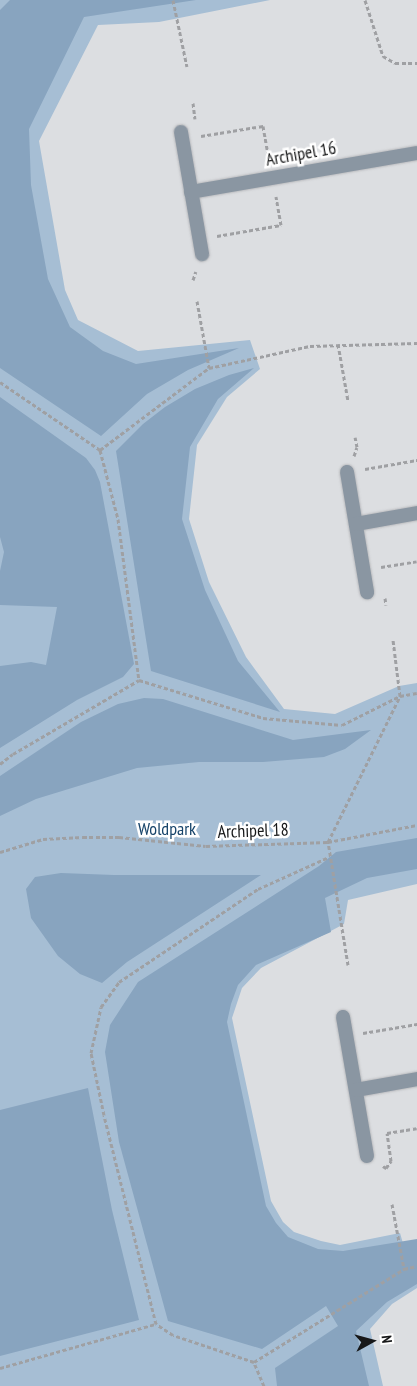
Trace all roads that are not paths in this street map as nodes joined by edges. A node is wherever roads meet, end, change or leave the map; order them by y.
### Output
1 (181, 132) dead end
2 (417, 153) edge
3 (191, 192) junction
4 (202, 254) dead end
5 (347, 472) road end
6 (417, 513) edge
7 (356, 524) junction
8 (367, 592) dead end
9 (343, 1017) dead end
10 (417, 1079) edge
11 (356, 1090) junction
12 (367, 1156) dead end

1 - 3 street
2 - 3 street, Archipel 16
3 - 4 street
5 - 7 street
6 - 7 street
7 - 8 street
9 - 11 street
10 - 11 street
11 - 12 street

